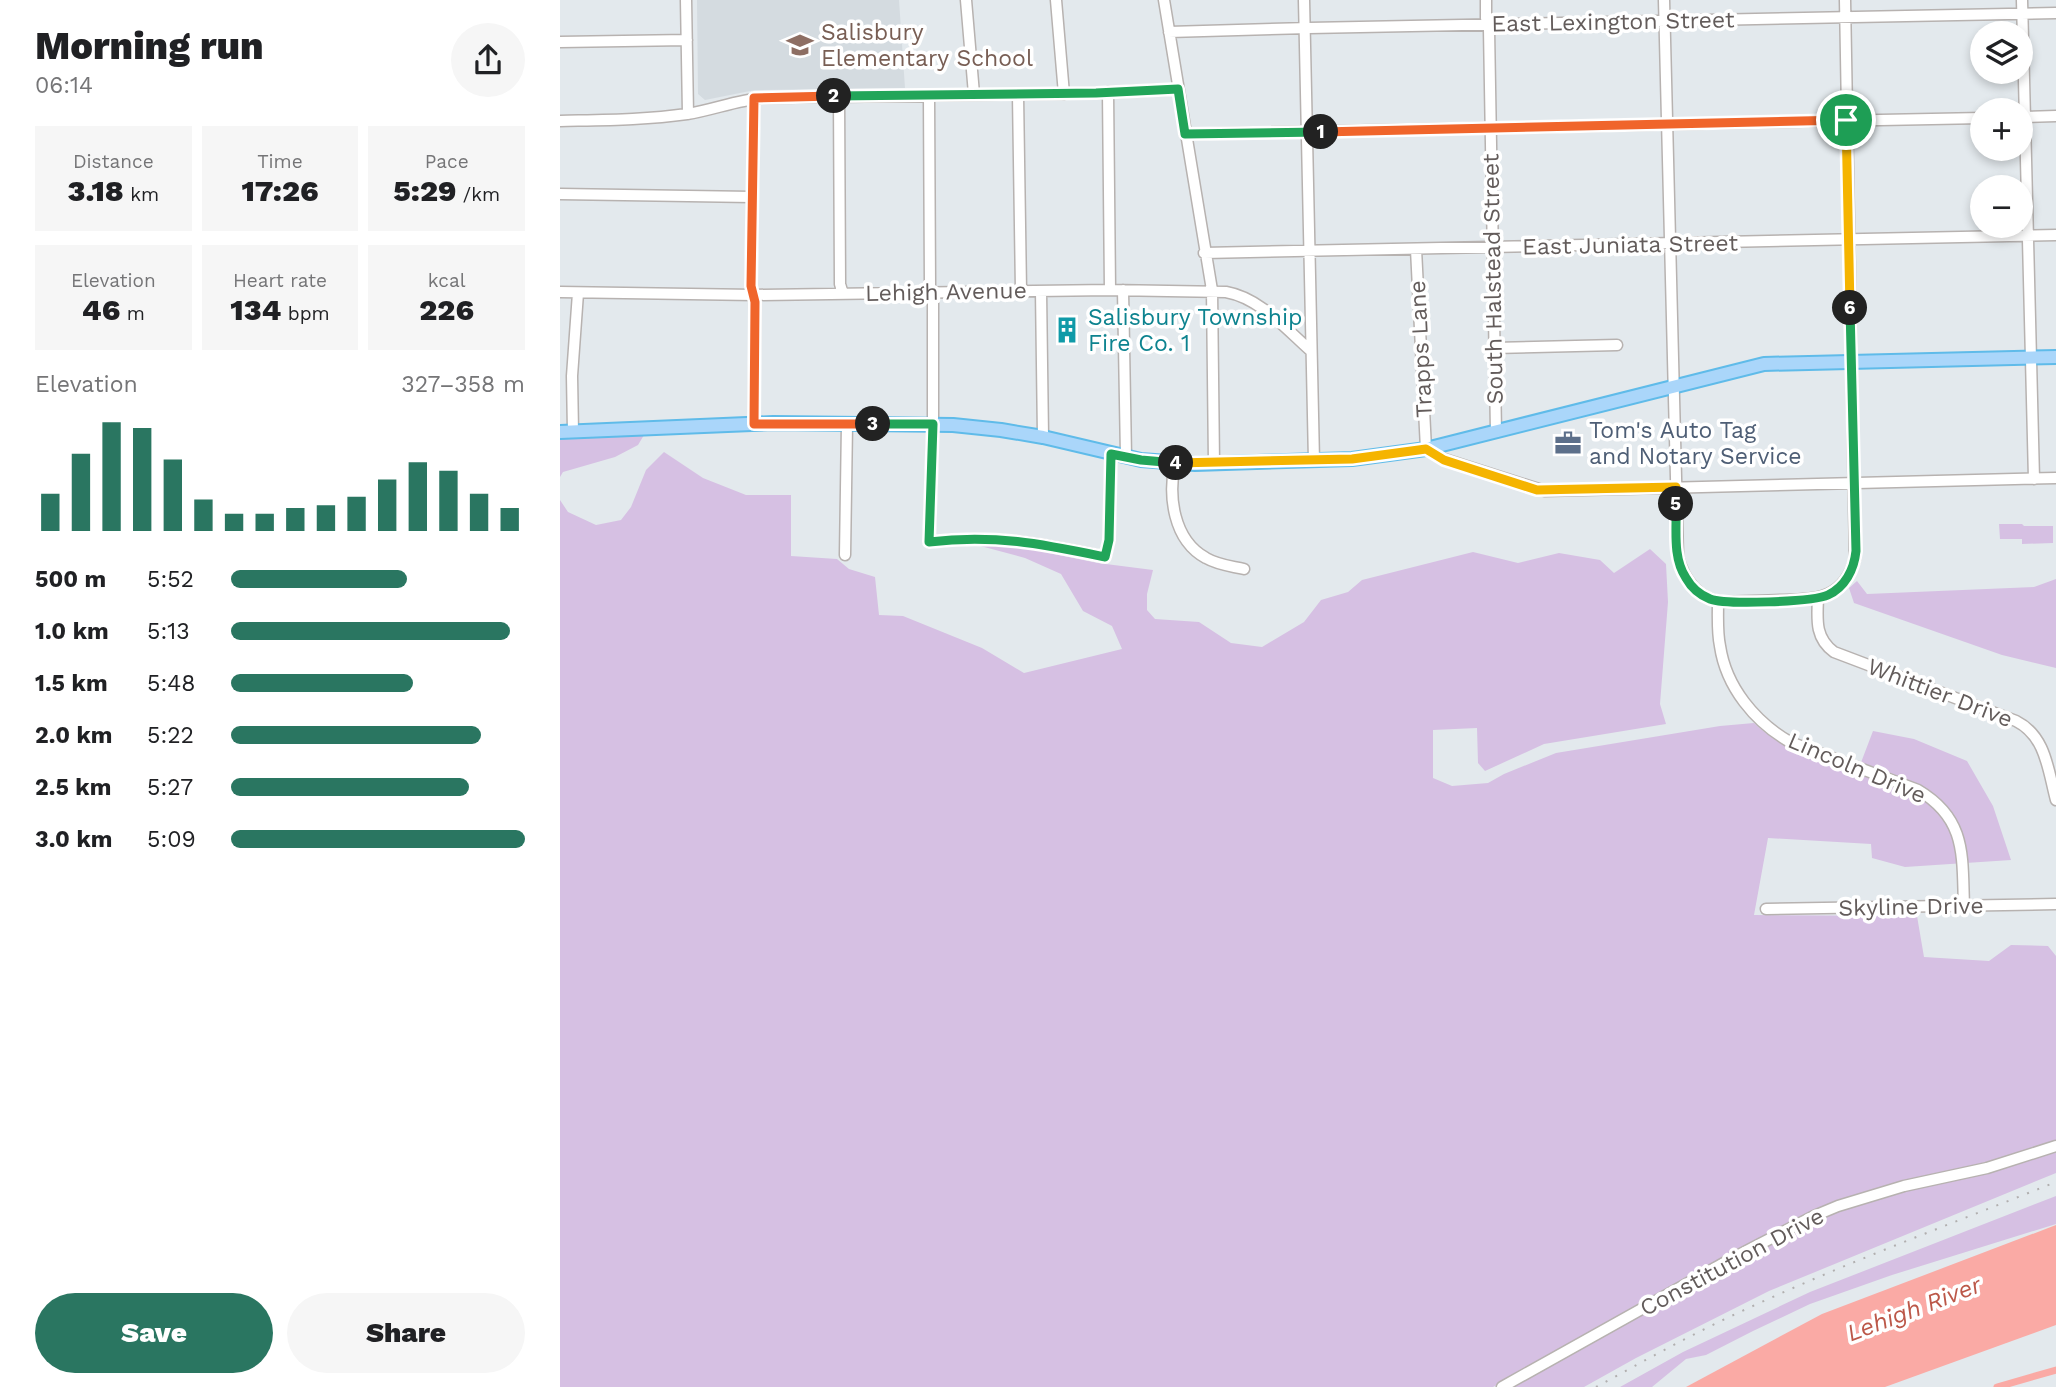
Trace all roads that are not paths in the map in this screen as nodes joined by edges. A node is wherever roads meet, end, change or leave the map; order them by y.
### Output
1 (686, 0) edge
2 (966, 0) edge
3 (1056, 0) edge
4 (1164, 0) edge
5 (1304, 0) edge
6 (1486, 0) edge
7 (1664, 0) edge
8 (1845, 0) edge
9 (2022, 0) edge
10 (2056, 13) edge
11 (2023, 14) junction
12 (1845, 18) junction
13 (1665, 22) junction
14 (1487, 24) junction
15 (1305, 29) junction
16 (1169, 32) junction
17 (687, 40) junction
18 (560, 42) edge
19 (1178, 89) junction
20 (1064, 93) junction
21 (1108, 93) junction
22 (974, 94) junction
23 (1018, 95) junction
24 (839, 96) junction
25 (929, 96) junction
26 (754, 98) junction
27 (2024, 98) edge
28 (688, 114) junction
29 (2056, 116) edge
30 (2033, 117) edge
31 (1970, 118) edge
32 (1846, 120) junction
33 (560, 121) edge
34 (1667, 124) junction
35 (1490, 129) junction
36 (1306, 132) junction
37 (1185, 134) junction
38 (560, 194) edge
39 (752, 197) junction
40 (2056, 235) edge
41 (2033, 236) edge
42 (1970, 237) edge
43 (2029, 238) edge
44 (1849, 240) junction
45 (1670, 244) junction
46 (1492, 247) junction
47 (1416, 249) junction
48 (1310, 251) junction
49 (1204, 253) junction
50 (1110, 290) junction
51 (1124, 290) junction
52 (1212, 290) junction
53 (1021, 291) junction
54 (1041, 291) junction
55 (560, 292) edge
56 (578, 293) junction
57 (932, 293) junction
58 (843, 294) junction
59 (754, 295) junction
60 (1617, 345) dead end
61 (1494, 348) junction
62 (1311, 351) junction
63 (2056, 357) edge
64 (2031, 358) junction
65 (1851, 362) junction
66 (1673, 387) junction
67 (754, 424) junction
68 (847, 424) junction
69 (933, 424) junction
70 (566, 432) edge
71 (1496, 432) junction
72 (1043, 436) junction
73 (1426, 449) junction
74 (1111, 454) junction
75 (1126, 457) junction
76 (1314, 461) junction
77 (1175, 463) junction
78 (1214, 464) junction
79 (2056, 478) edge
80 (2034, 479) junction
81 (1855, 483) junction
82 (1676, 487) junction
83 (845, 555) dead end
84 (1244, 569) dead end
85 (1818, 598) junction
86 (1718, 602) junction
87 (2056, 800) edge
88 (2056, 904) edge
89 (1964, 906) junction
90 (1766, 909) dead end
91 (2056, 1146) edge
92 (1502, 1387) edge

1 - 17 street
2 - 22 street
3 - 20 street
4 - 16 street
5 - 15 street
6 - 14 street, South Halstead Street
7 - 13 street
8 - 12 street
9 - 11 street
10 - 11 street, East Lexington Street
11 - 12 street, East Lexington Street
11 - 27 street
12 - 13 street, East Lexington Street
12 - 32 street
13 - 14 street, East Lexington Street
13 - 34 street
14 - 15 street, East Lexington Street
14 - 35 street, South Halstead Street
15 - 16 street, East Lexington Street
15 - 36 street
16 - 19 street
17 - 18 street
17 - 28 street
19 - 21 street
19 - 37 street
20 - 21 street
20 - 23 street
21 - 50 street
22 - 23 street
22 - 25 street
23 - 53 street
24 - 25 street
24 - 26 street
24 - 58 street
25 - 57 street
26 - 28 street
26 - 39 street
28 - 33 street
29 - 30 street
31 - 32 street
32 - 34 street
32 - 44 street
34 - 35 street
34 - 45 street
35 - 36 street
35 - 46 street, South Halstead Street
36 - 37 street
36 - 48 street
37 - 49 street
38 - 39 street
39 - 59 street
40 - 41 street, East Juniata Street
42 - 44 street, East Juniata Street
43 - 64 street
44 - 45 street, East Juniata Street
44 - 65 street
45 - 46 street, East Juniata Street
45 - 66 street
46 - 47 street, East Juniata Street
46 - 61 street, South Halstead Street
47 - 48 street, East Juniata Street
47 - 73 street, Trapps Lane
48 - 49 street, East Juniata Street
48 - 62 street
49 - 52 street
50 - 51 street, Lehigh Avenue
50 - 54 street, Lehigh Avenue
51 - 52 street, Lehigh Avenue
51 - 75 street
52 - 62 street, Lehigh Avenue
52 - 78 street
53 - 54 street, Lehigh Avenue
53 - 57 street, Lehigh Avenue
54 - 72 street
55 - 56 street, Lehigh Avenue
56 - 59 street, Lehigh Avenue
56 - 70 street
57 - 58 street, Lehigh Avenue
57 - 69 street
58 - 59 street, Lehigh Avenue
59 - 67 street
60 - 61 street
61 - 71 street, South Halstead Street
62 - 76 street
63 - 64 main road
64 - 65 main road
64 - 80 street
65 - 66 main road
65 - 81 street
66 - 71 main road
66 - 82 street
67 - 68 main road
67 - 70 main road
68 - 69 main road
68 - 83 street
69 - 72 main road
69 - 74 street
71 - 73 main road
72 - 74 main road
73 - 76 main road
73 - 82 street
74 - 75 main road
75 - 77 main road
76 - 78 main road
77 - 78 main road
77 - 84 street
79 - 80 street
80 - 81 street
81 - 82 street
81 - 85 street
82 - 86 street
85 - 86 street
85 - 87 street, Whittier Drive
86 - 89 street, Lincoln Drive
88 - 89 street, Skyline Drive
89 - 90 street, Skyline Drive
91 - 92 street, Constitution Drive

